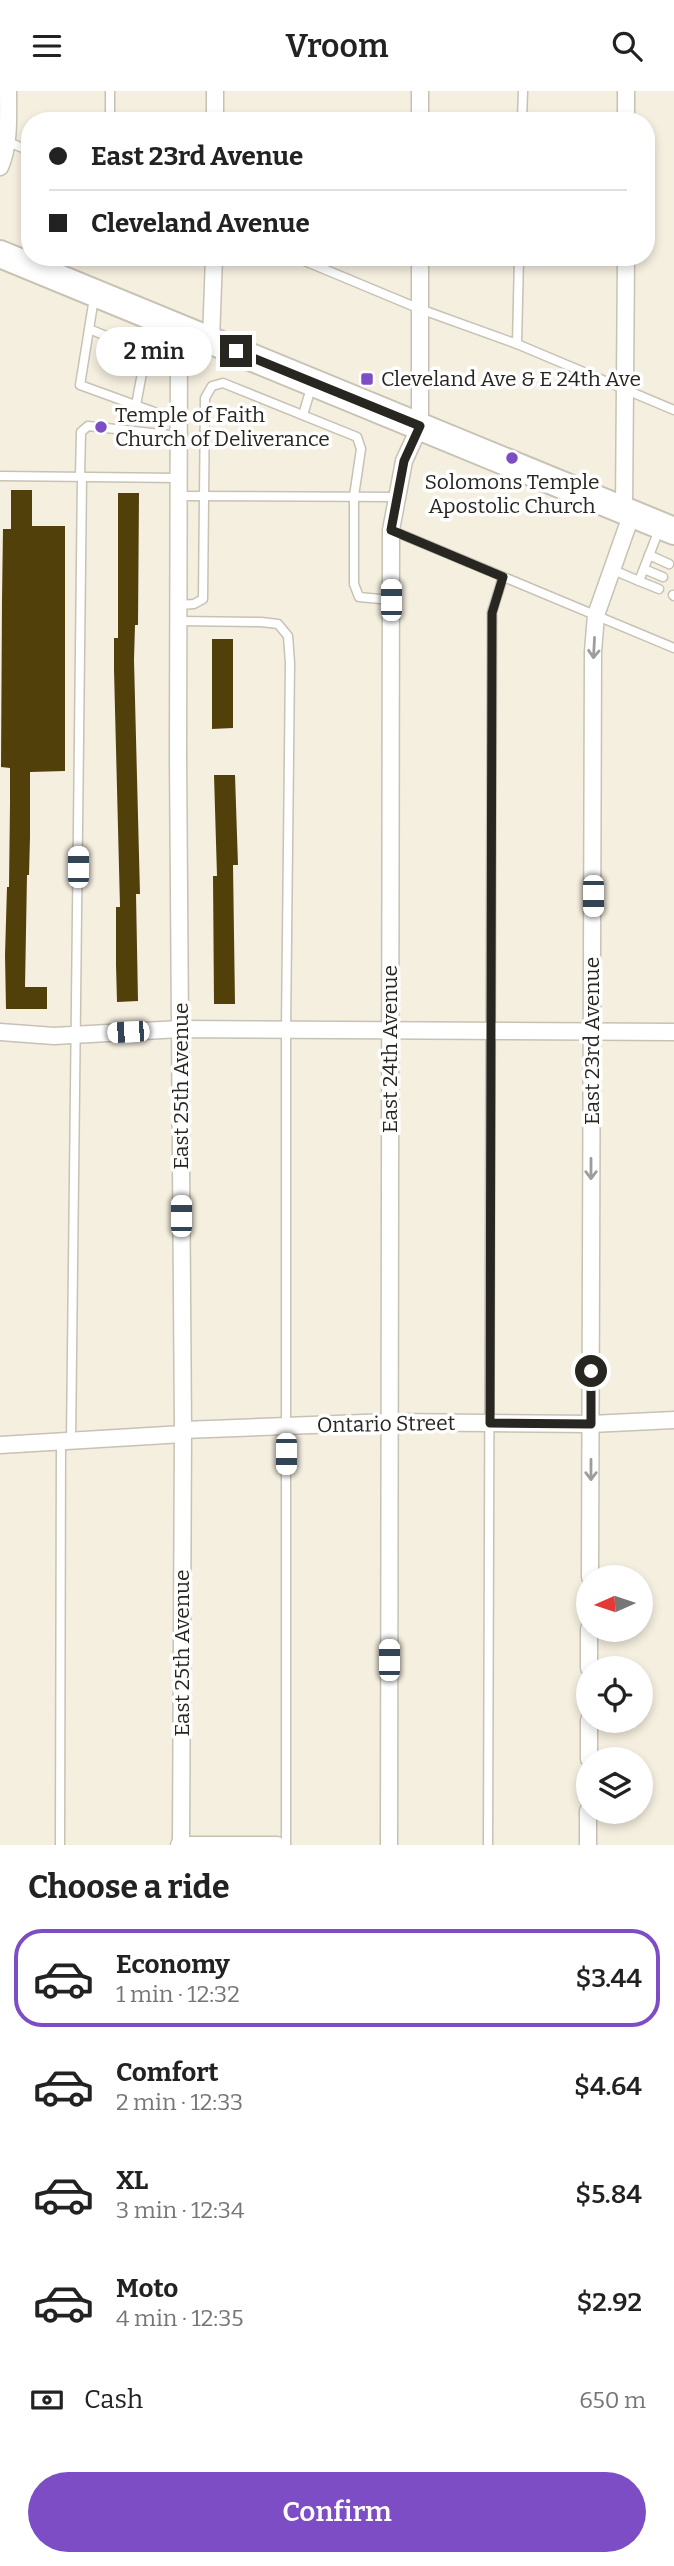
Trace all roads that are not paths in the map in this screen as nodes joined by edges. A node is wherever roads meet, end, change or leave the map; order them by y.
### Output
1 (8, 91) edge
2 (110, 91) edge
3 (215, 91) edge
4 (420, 91) edge
5 (523, 91) edge
6 (626, 91) edge
7 (110, 112) edge
8 (215, 112) edge
9 (420, 112) edge
10 (522, 112) edge
11 (626, 112) edge
12 (3, 140) edge
13 (21, 147) edge
14 (0, 167) edge
15 (0, 254) edge
16 (21, 263) edge
17 (29, 266) edge
18 (214, 266) edge
19 (317, 266) edge
20 (420, 266) edge
21 (519, 266) edge
22 (626, 266) edge
23 (95, 293) junction
24 (420, 309) junction
25 (180, 327) junction
26 (89, 329) junction
27 (211, 340) junction
28 (517, 344) junction
29 (313, 382) junction
30 (626, 391) junction
31 (136, 405) junction
32 (674, 410) edge
33 (303, 415) junction
34 (420, 426) junction
35 (179, 429) junction
36 (81, 476) junction
37 (0, 477) edge
38 (179, 478) junction
39 (179, 496) junction
40 (204, 496) junction
41 (354, 496) junction
42 (397, 497) junction
43 (628, 511) junction
44 (668, 528) edge
45 (391, 530) junction
46 (649, 555) junction
47 (669, 564) dead end
48 (611, 569) junction
49 (644, 569) junction
50 (503, 577) junction
51 (663, 577) dead end
52 (639, 581) junction
53 (659, 589) dead end
54 (391, 600) junction
55 (178, 613) junction
56 (596, 615) junction
57 (674, 648) edge
58 (180, 1029) junction
59 (286, 1030) junction
60 (390, 1031) junction
61 (491, 1031) junction
62 (593, 1031) junction
63 (0, 1032) edge
64 (674, 1032) edge
65 (77, 1034) junction
66 (674, 1420) edge
67 (389, 1422) junction
68 (490, 1423) junction
69 (591, 1424) junction
70 (286, 1426) junction
71 (183, 1432) junction
72 (66, 1442) junction
73 (0, 1445) edge
74 (590, 1565) edge
75 (588, 1824) edge
76 (60, 1845) edge
77 (180, 1845) edge
78 (277, 1845) edge
79 (286, 1845) edge
80 (389, 1845) edge
81 (488, 1845) edge
82 (588, 1845) edge

1 - 12 street
2 - 7 lane
3 - 8 street
4 - 9 street
5 - 10 lane
6 - 11 street
12 - 13 lane
12 - 14 street
15 - 16 main road
17 - 23 main road
18 - 27 street
19 - 24 lane
20 - 24 street, East 24th Avenue
21 - 28 lane
22 - 30 street, East 23rd Avenue
23 - 25 main road
23 - 26 lane
24 - 28 lane
24 - 34 street, East 24th Avenue
25 - 27 main road
25 - 35 street, East 25th Avenue
26 - 31 lane
26 - 31 lane
27 - 29 main road
28 - 30 lane
29 - 33 lane
29 - 34 main road
30 - 32 lane
30 - 43 street, East 23rd Avenue
31 - 35 lane
33 - 40 lane
33 - 41 lane
34 - 42 street, East 24th Avenue
34 - 43 main road
35 - 36 lane
35 - 38 street, East 25th Avenue
36 - 37 lane
36 - 38 lane
36 - 65 lane
38 - 39 street, East 25th Avenue
39 - 40 lane
39 - 55 street, East 25th Avenue
40 - 41 lane
40 - 55 lane
41 - 42 lane
41 - 54 lane
42 - 45 street, East 24th Avenue
43 - 44 main road
43 - 48 street, East 23rd Avenue
44 - 46 lane
45 - 50 lane
45 - 54 street, East 24th Avenue
46 - 47 lane
46 - 49 lane
48 - 52 lane
48 - 56 street, East 23rd Avenue
49 - 51 lane
49 - 52 lane
50 - 56 lane
50 - 61 lane
52 - 53 lane
54 - 60 street, East 24th Avenue
55 - 58 street, East 25th Avenue
55 - 59 lane
56 - 57 lane
56 -> 62 street, East 23rd Avenue
58 - 59 street
58 - 65 street
58 - 71 street, East 25th Avenue
59 - 60 street
59 - 70 lane
60 - 61 street
60 - 67 street, East 24th Avenue
61 - 62 street
61 - 68 lane
62 - 64 street
62 -> 69 street, East 23rd Avenue
63 - 65 street
65 - 72 lane
66 - 69 street, Ontario Street
67 - 68 street, Ontario Street
67 - 70 street, Ontario Street
67 - 80 street, East 24th Avenue
68 - 69 street, Ontario Street
68 - 81 lane
69 -> 74 street, East 23rd Avenue
70 - 71 street, Ontario Street
70 - 79 lane
71 - 72 street, Ontario Street
71 - 77 street, East 25th Avenue
72 - 73 street, Ontario Street
72 - 76 lane
75 - 82 street
77 - 78 street

